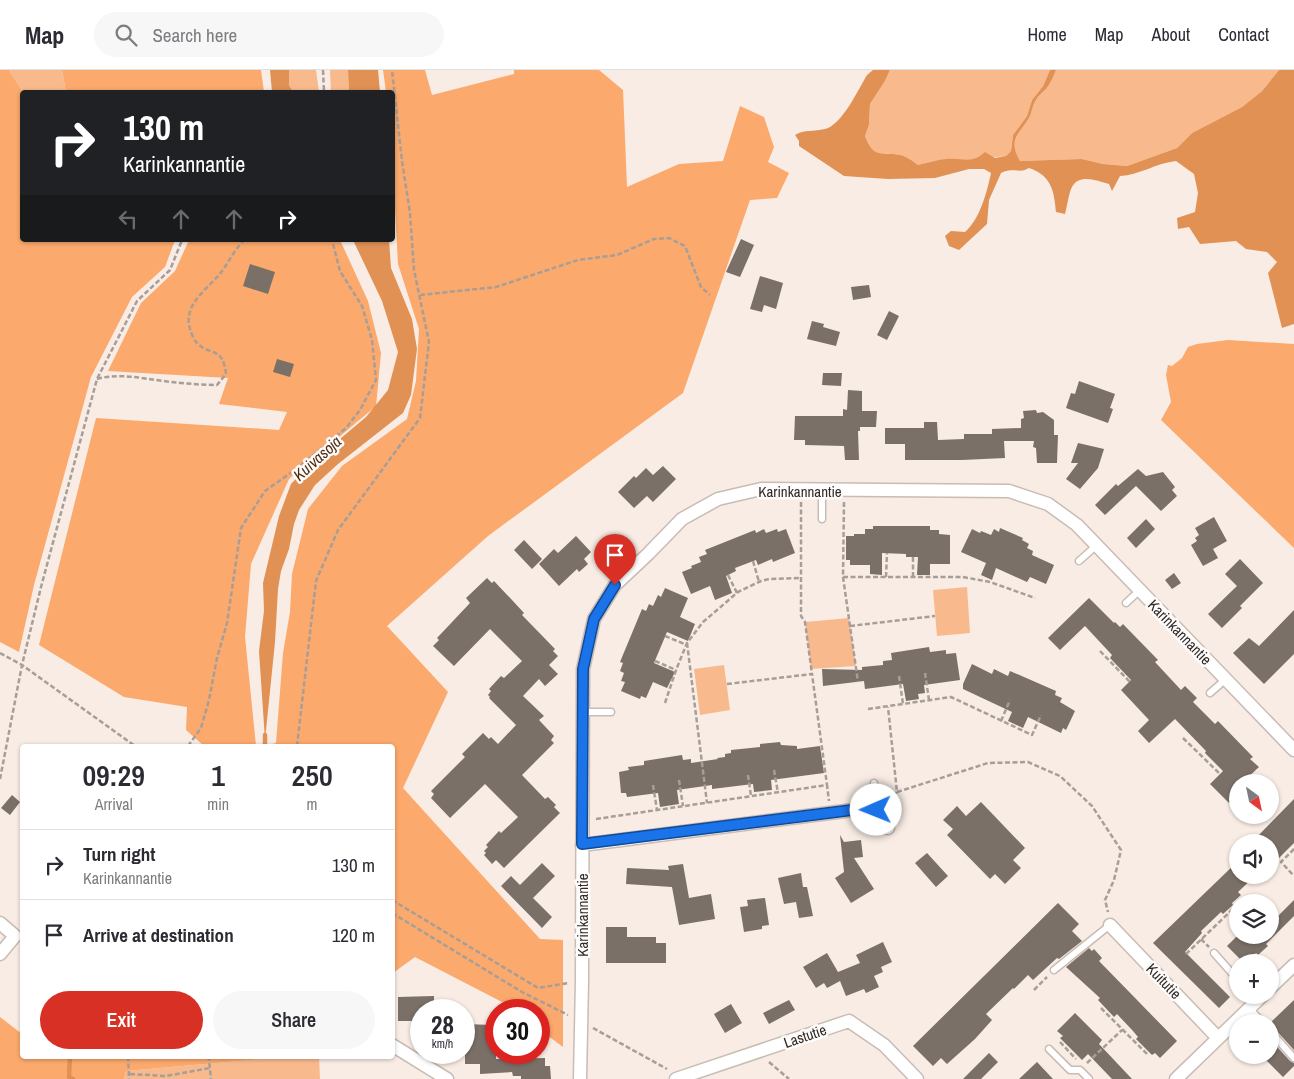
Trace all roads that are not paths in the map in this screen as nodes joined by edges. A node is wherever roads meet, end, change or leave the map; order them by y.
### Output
1 (822, 490) junction
2 (822, 518) dead end
3 (1097, 546) junction
4 (1079, 561) dead end
5 (1140, 590) junction
6 (1126, 603) dead end
7 (1226, 679) junction
8 (1210, 693) dead end
9 (583, 712) junction
10 (611, 712) dead end
11 (1294, 750) edge
12 (874, 783) dead end
13 (876, 810) junction
14 (888, 828) dead end
15 (582, 844) junction
16 (0, 923) edge
17 (1110, 925) joint
18 (1214, 953) dead end
19 (0, 954) edge
20 (1294, 965) edge
21 (1054, 970) road end
22 (1229, 970) edge
23 (1279, 979) edge
24 (1250, 1004) edge
25 (1218, 1038) junction
26 (1279, 1042) edge
27 (395, 1047) edge
28 (1049, 1050) dead end
29 (1294, 1058) edge
30 (679, 1078) edge
31 (447, 1079) edge
32 (580, 1079) edge
33 (917, 1079) edge
34 (1089, 1079) edge
35 (1176, 1079) edge

1 - 2 lane
1 - 3 street, Karinkannantie
1 - 9 street, Karinkannantie
3 - 4 lane
3 - 5 street, Karinkannantie
5 - 6 lane
5 - 7 street, Karinkannantie
7 - 8 lane
7 - 11 street, Karinkannantie
9 - 10 lane
9 - 15 street, Karinkannantie
12 - 13 lane
13 - 14 street
13 - 15 street
15 - 32 street, Karinkannantie
16 - 19 street
17 - 21 lane
17 - 25 street, Kuitutie
18 - 22 lane
20 - 23 street
24 - 25 street
25 - 35 street
26 - 29 lane
27 - 31 street
28 - 34 lane
30 - 33 street, Lastutie

